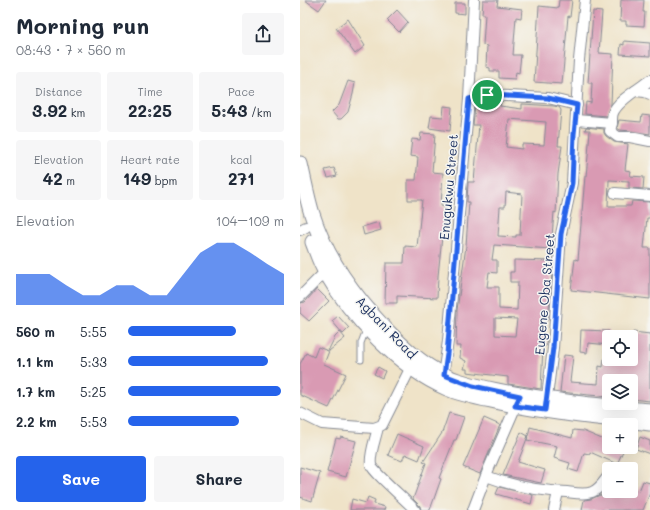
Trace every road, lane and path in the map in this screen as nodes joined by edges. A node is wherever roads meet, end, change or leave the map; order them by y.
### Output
1 (474, 0) edge
2 (585, 0) edge
3 (650, 80) edge
4 (635, 91) junction
5 (650, 94) edge
6 (469, 99) junction
7 (577, 105) junction
8 (576, 120) junction
9 (612, 123) junction
10 (650, 141) edge
11 (300, 164) edge
12 (615, 193) dead end
13 (650, 196) edge
14 (300, 209) edge
15 (303, 229) edge
16 (325, 272) junction
17 (300, 297) edge
18 (367, 328) junction
19 (362, 360) dead end
20 (411, 367) junction
21 (444, 375) junction
22 (518, 401) junction
23 (546, 405) junction
24 (650, 411) edge
25 (300, 413) edge
26 (650, 423) edge
27 (378, 428) junction
28 (486, 476) junction
29 (602, 484) edge
30 (558, 492) junction
31 (415, 510) edge
32 (473, 510) edge
33 (554, 510) edge

1 - 6 street, Enugukwu Street
2 - 7 street, Eugene Oba Street
3 - 4 street
4 - 5 street
4 - 9 street
6 - 7 street
6 - 21 street, Enugukwu Street
7 - 8 street, Eugene Oba Street
8 - 9 street
8 - 23 street, Eugene Oba Street
9 - 10 street
11 - 21 main road, Agbani Road
12 - 13 street
14 - 15 main road, Agbani Road
15 - 16 main road, Agbani Road
16 - 17 street
16 - 18 main road, Agbani Road
18 - 19 lane
18 - 20 main road, Agbani Road
20 - 22 main road, Agbani Road
20 - 27 street
21 - 22 main road, Agbani Road
22 - 23 main road, Agbani Road
22 - 28 street
23 - 24 main road, Agbani Road
23 - 26 main road, Agbani Road
25 - 27 street
27 - 31 street
28 - 30 street
28 - 32 street
29 - 30 street
30 - 33 street

